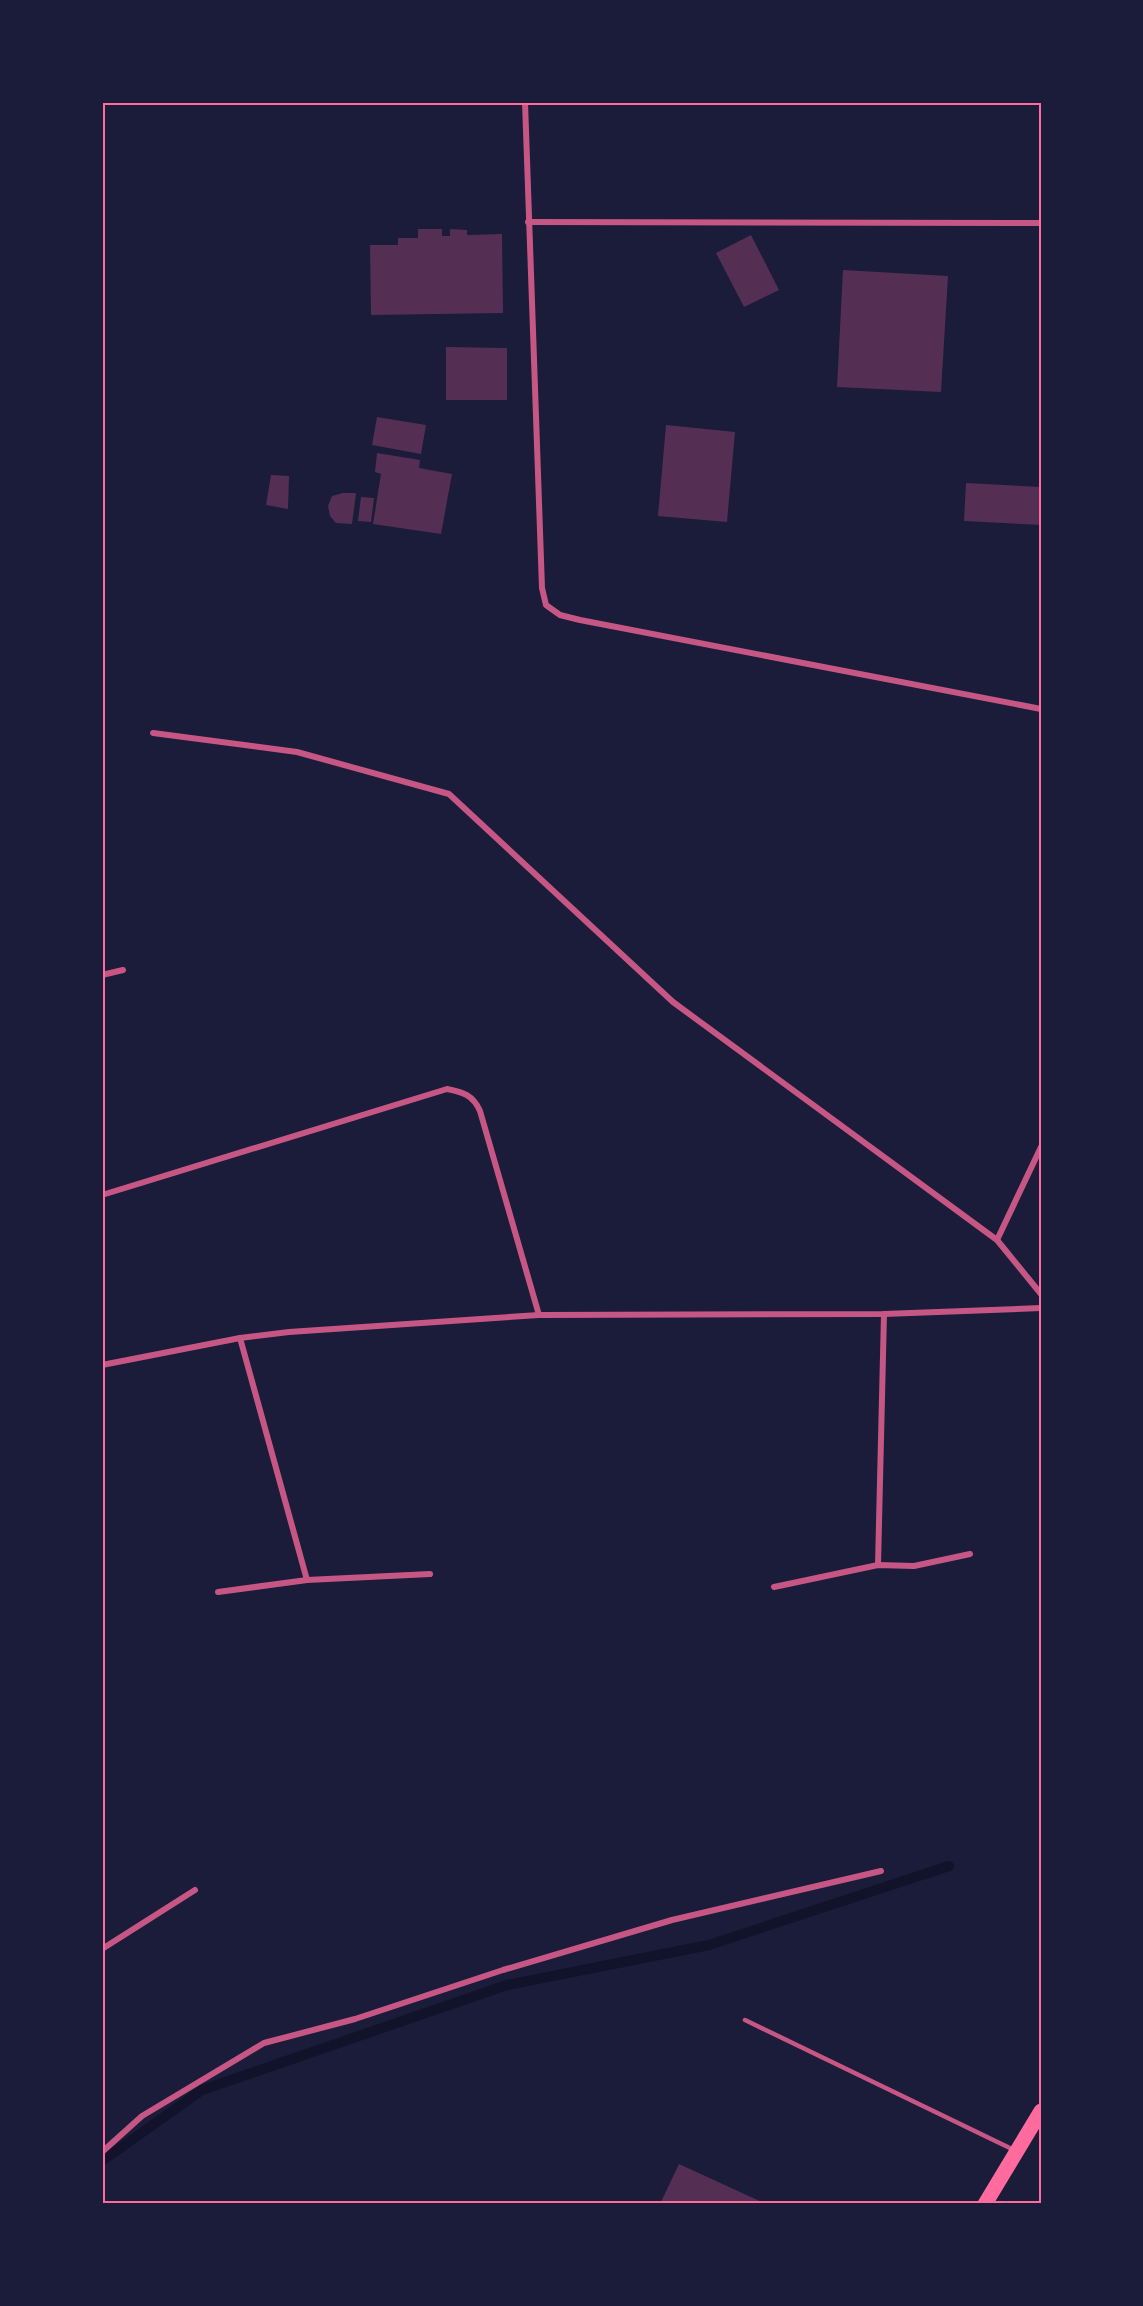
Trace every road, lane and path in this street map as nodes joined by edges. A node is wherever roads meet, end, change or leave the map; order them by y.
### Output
1 (525, 102) edge
2 (528, 222) junction
3 (1041, 223) edge
4 (1041, 709) edge
5 (153, 733) dead end
6 (123, 970) dead end
7 (102, 975) edge
8 (1041, 1147) edge
9 (102, 1195) edge
10 (997, 1240) junction
11 (1041, 1294) edge
12 (1041, 1308) edge
13 (884, 1314) junction
14 (539, 1315) junction
15 (240, 1338) junction
16 (102, 1365) edge
17 (970, 1554) dead end
18 (878, 1565) junction
19 (430, 1574) dead end
20 (307, 1580) junction
21 (774, 1587) dead end
22 (218, 1592) dead end
23 (881, 1871) dead end
24 (195, 1890) dead end
25 (102, 1949) edge
26 (745, 2020) dead end
27 (1041, 2111) edge
28 (1016, 2151) junction
29 (102, 2152) edge
30 (989, 2202) edge

1 - 2 street
2 - 3 street
2 - 4 street
5 - 10 street
6 - 7 street
8 - 10 street
9 - 14 street
10 - 11 street
12 - 13 street
13 - 14 street
13 - 18 street
14 - 15 street
15 - 16 street
15 - 20 street
17 - 18 street
18 - 21 street
19 - 20 street
20 - 22 street
23 - 29 street
24 - 25 street
26 - 28 lane
27 - 28 main road
28 - 30 main road

